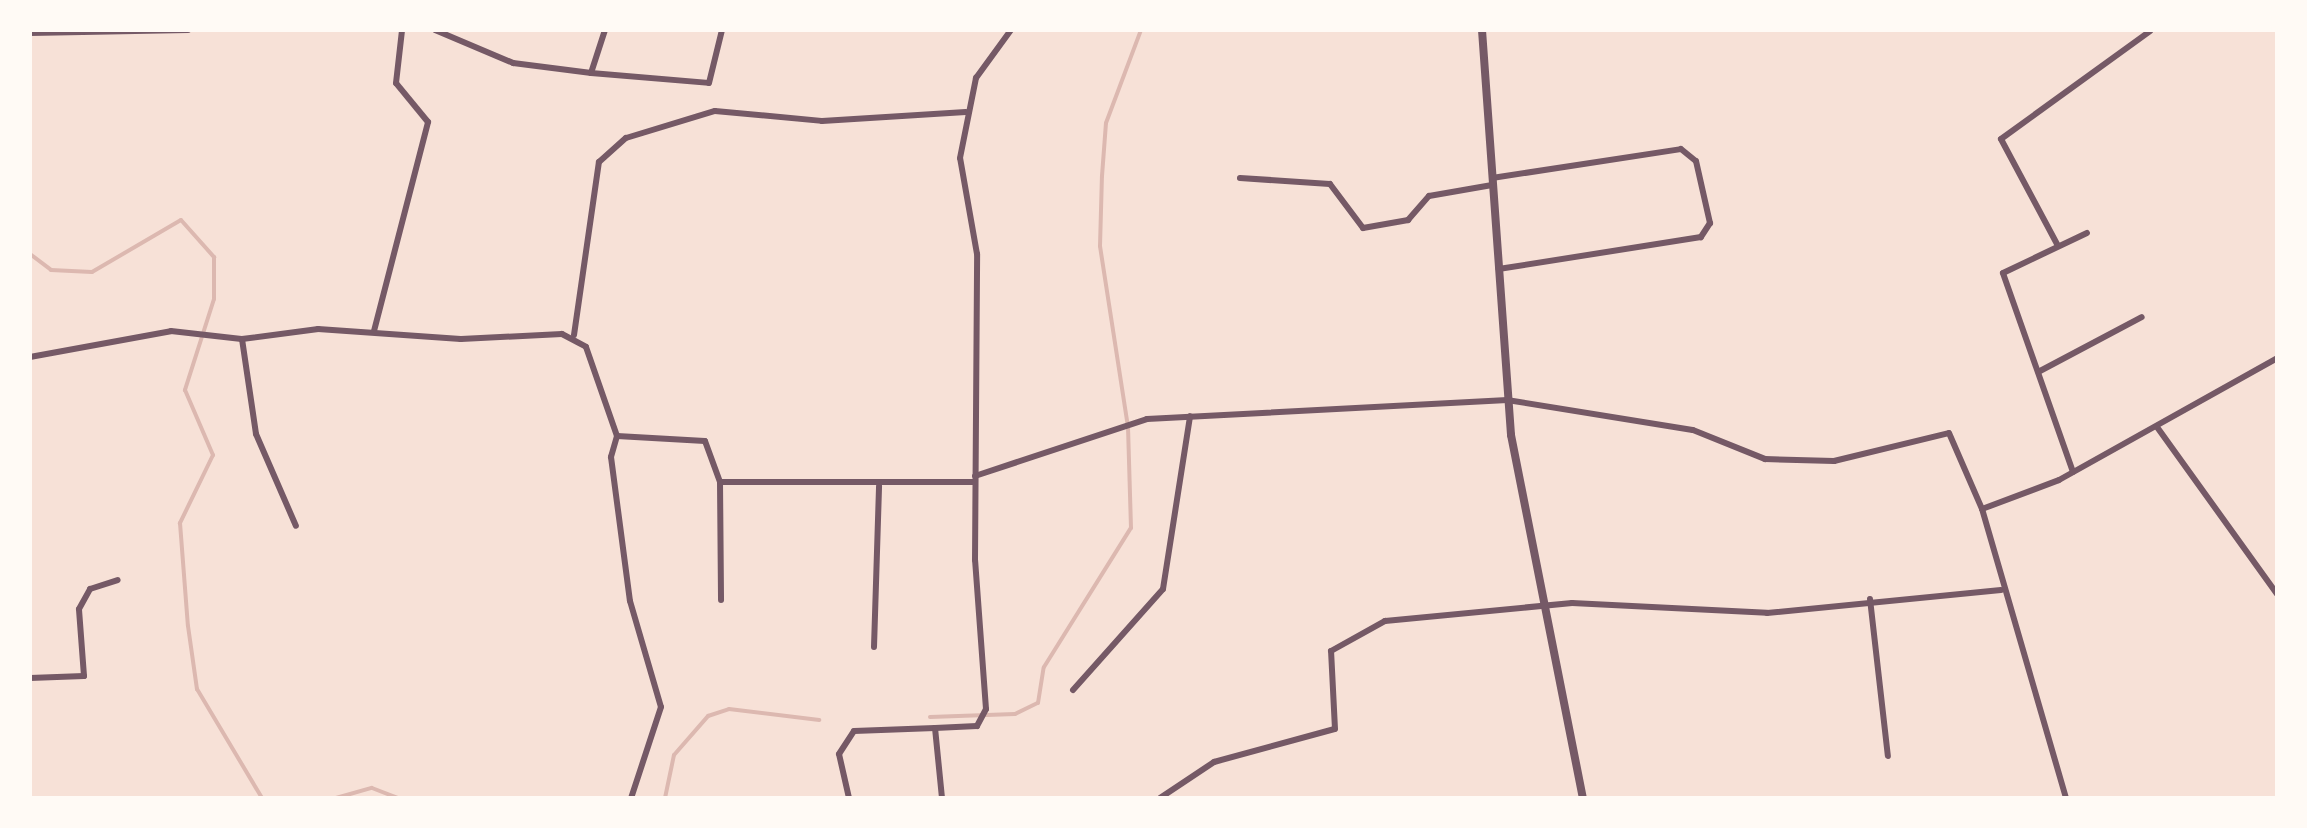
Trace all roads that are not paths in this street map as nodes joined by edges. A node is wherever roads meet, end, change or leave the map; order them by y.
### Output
1 (166, 30) edge
2 (188, 30) edge
3 (402, 30) edge
4 (435, 30) edge
5 (605, 30) edge
6 (722, 30) edge
7 (1011, 30) edge
8 (1482, 30) edge
9 (2150, 30) edge
10 (443, 31) edge
11 (30, 33) edge
12 (591, 72) junction
13 (966, 112) junction
14 (1240, 178) dead end
15 (1491, 182) junction
16 (2088, 232) dead end
17 (2058, 244) junction
18 (1498, 269) junction
19 (2142, 317) dead end
20 (374, 331) junction
21 (574, 336) junction
22 (242, 340) junction
23 (30, 357) edge
24 (2277, 358) edge
25 (2040, 371) junction
26 (1506, 400) junction
27 (1190, 416) junction
28 (2157, 427) junction
29 (618, 436) junction
30 (2073, 472) junction
31 (975, 479) junction
32 (720, 482) junction
33 (879, 486) junction
34 (1982, 509) junction
35 (296, 526) dead end
36 (118, 580) dead end
37 (2274, 582) edge
38 (2000, 590) junction
39 (2277, 594) edge
40 (1870, 599) junction
41 (721, 600) dead end
42 (1541, 606) junction
43 (874, 647) dead end
44 (30, 678) edge
45 (1073, 690) dead end
46 (936, 728) junction
47 (1888, 756) dead end
48 (631, 798) edge
49 (849, 798) edge
50 (942, 798) edge
51 (1160, 798) edge
52 (1583, 798) edge
53 (2066, 798) edge

1 - 2 street
1 - 11 street
3 - 20 street
4 - 10 street
5 - 12 street
6 - 12 street
7 - 13 street
8 - 15 street
9 - 17 street
10 - 12 street
13 - 21 street
13 - 31 street
14 - 15 street
15 - 18 street
15 - 18 street
16 - 17 street
17 - 25 street
18 - 26 street
19 - 25 street
20 - 21 street
20 - 22 street
21 - 29 street
22 - 23 street
22 - 35 street
24 - 28 street
25 - 30 street
26 - 27 street
26 - 34 street
26 - 42 street
27 - 31 street
27 - 45 street
28 - 30 street
28 - 37 street
29 - 32 street
29 - 48 street
30 - 34 street
31 - 33 street
31 - 46 street
32 - 33 street
32 - 41 street
33 - 43 street
34 - 38 street
36 - 44 street
37 - 39 street
38 - 40 street
38 - 53 street
40 - 42 street
40 - 47 street
42 - 51 street
42 - 52 street
46 - 49 street
46 - 50 street

